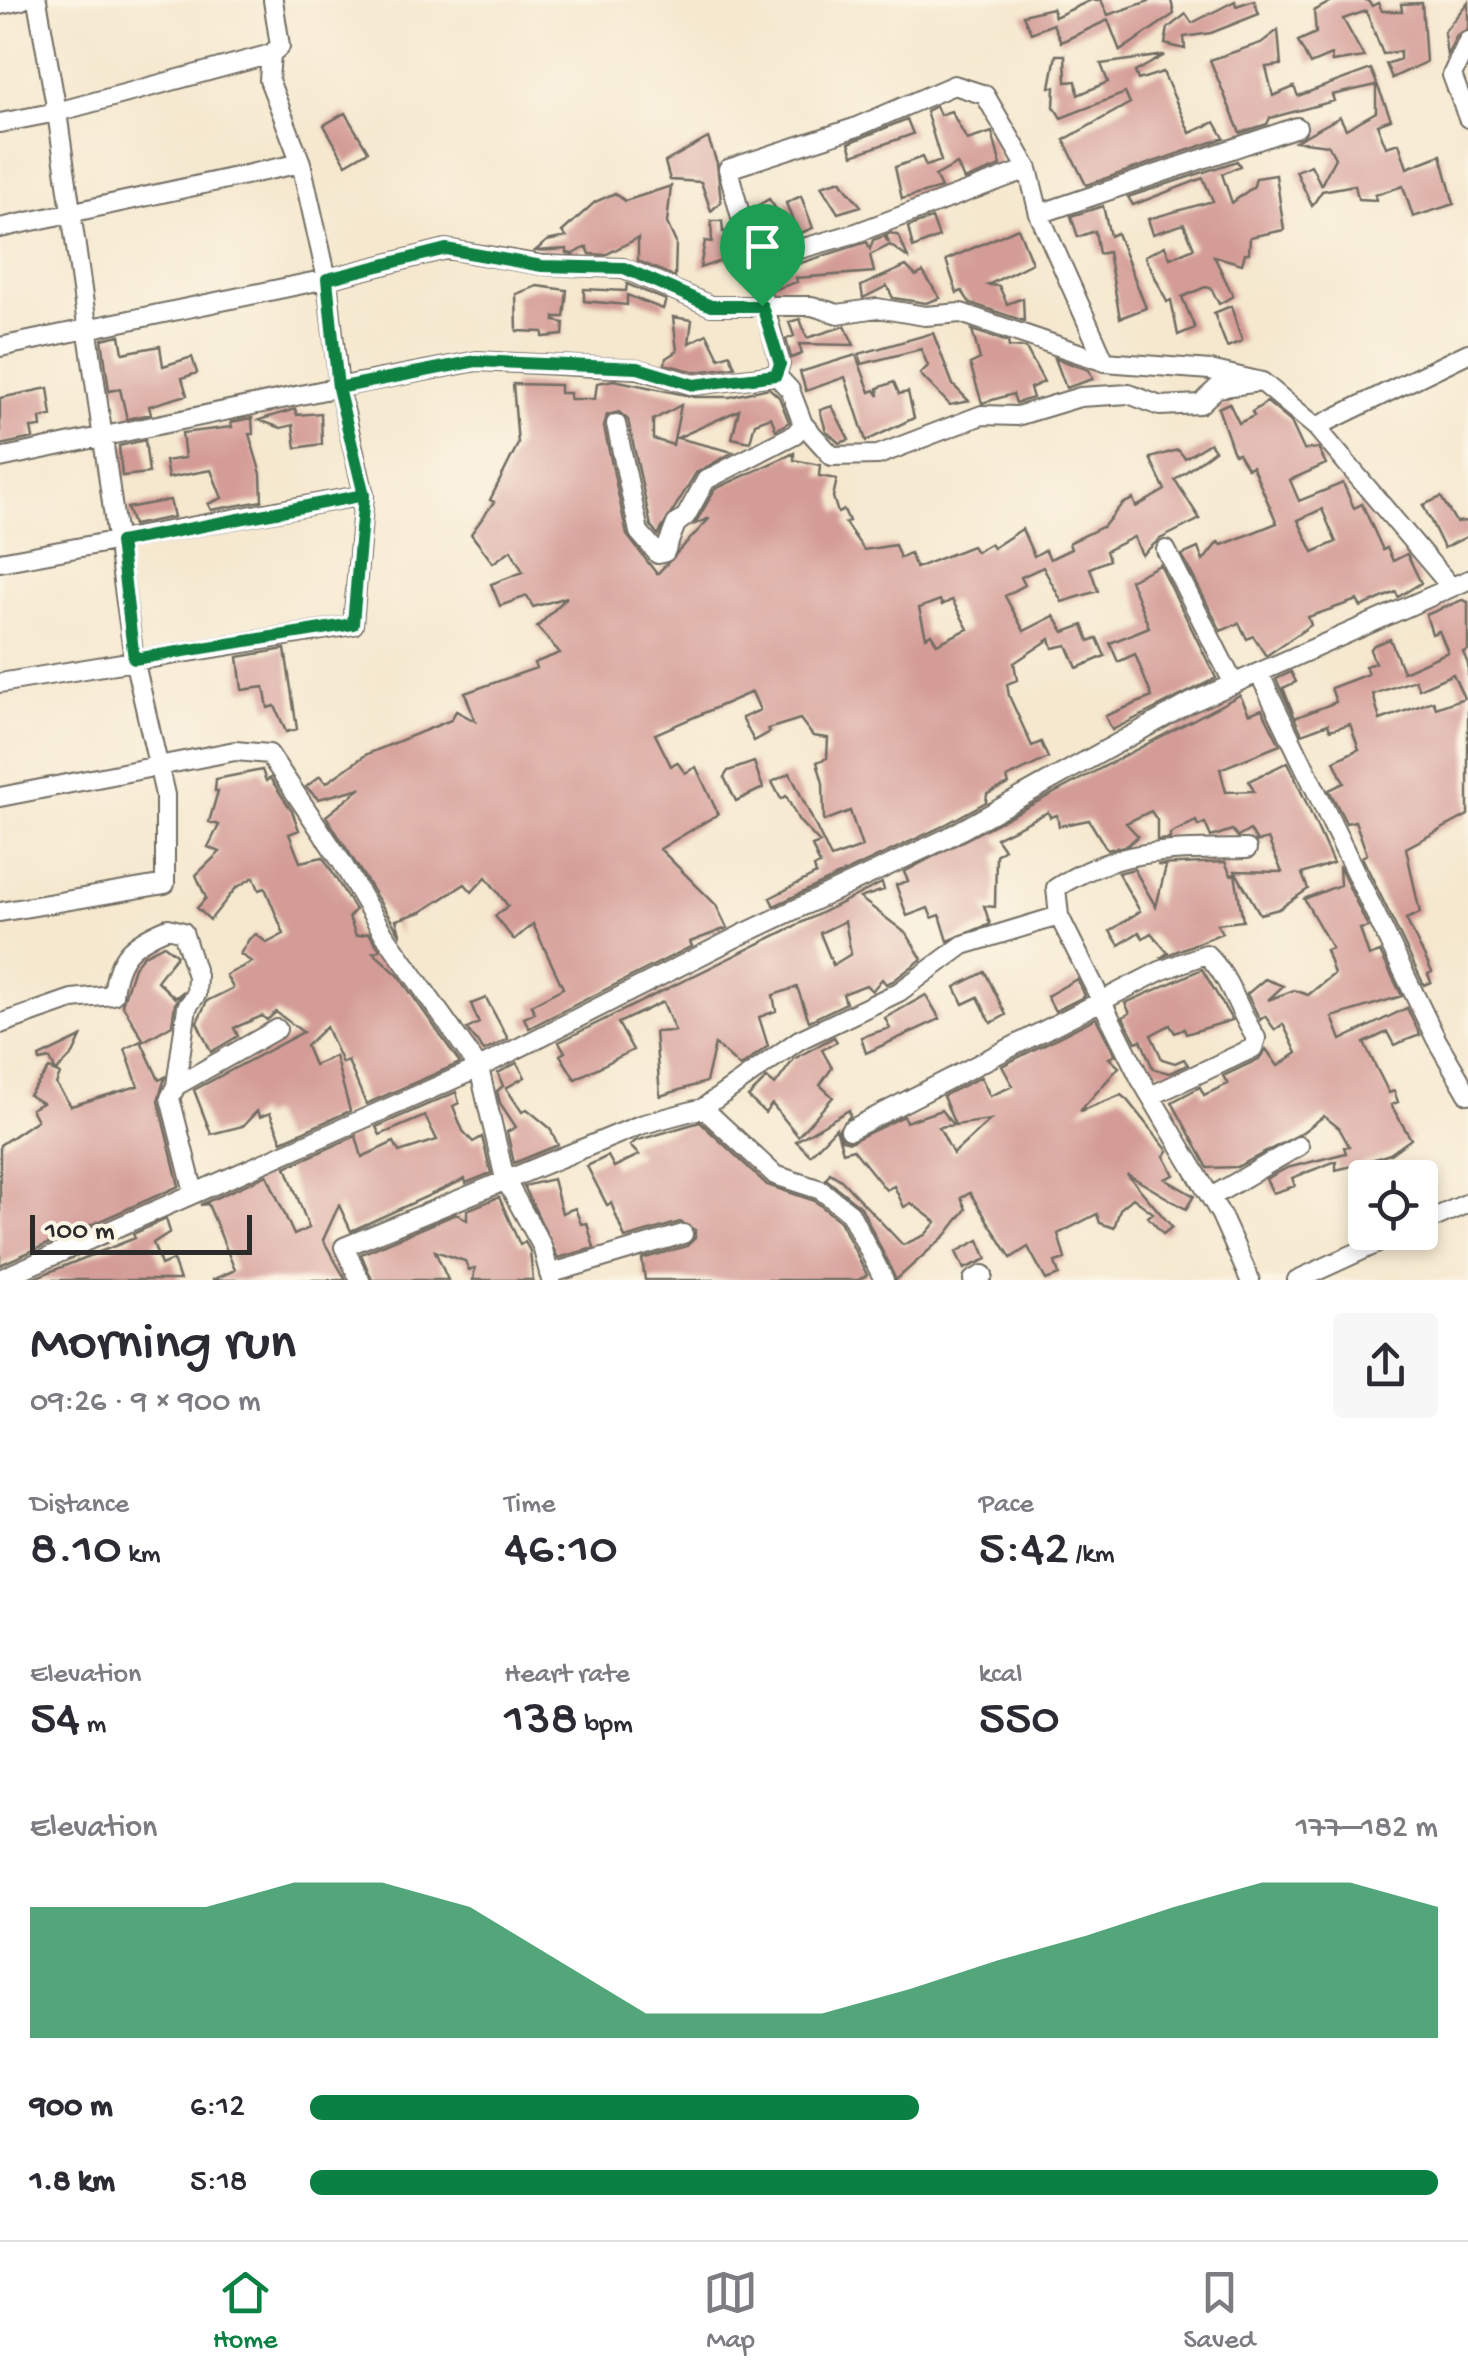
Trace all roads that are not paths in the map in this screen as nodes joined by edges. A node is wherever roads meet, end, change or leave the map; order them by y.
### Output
1 (22, 0) edge
2 (36, 0) edge
3 (273, 0) edge
4 (0, 5) edge
5 (1468, 41) edge
6 (272, 54) junction
7 (57, 112) junction
8 (1468, 118) edge
9 (0, 123) edge
10 (1297, 128) dead end
11 (301, 163) junction
12 (1028, 169) junction
13 (1039, 214) junction
14 (71, 215) junction
15 (0, 228) edge
16 (751, 262) junction
17 (327, 279) junction
18 (762, 306) junction
19 (87, 328) junction
20 (0, 347) edge
21 (1468, 354) edge
22 (1105, 362) junction
23 (776, 375) junction
24 (1262, 382) junction
25 (338, 388) junction
26 (616, 424) dead end
27 (803, 424) junction
28 (1316, 427) junction
29 (104, 438) junction
30 (0, 458) edge
31 (364, 495) junction
32 (120, 542) junction
33 (1166, 550) dead end
34 (0, 562) edge
35 (1460, 583) edge
36 (134, 659) junction
37 (1259, 673) junction
38 (0, 683) edge
39 (1234, 684) junction
40 (160, 769) junction
41 (0, 798) edge
42 (1247, 848) dead end
43 (0, 912) edge
44 (1058, 916) junction
45 (1102, 1000) junction
46 (0, 1024) edge
47 (277, 1029) dead end
48 (479, 1068) junction
49 (176, 1086) junction
50 (1468, 1094) edge
51 (1151, 1096) junction
52 (703, 1108) junction
53 (850, 1130) dead end
54 (1299, 1146) dead end
55 (505, 1178) junction
56 (194, 1193) junction
57 (1211, 1197) junction
58 (1468, 1203) edge
59 (1438, 1216) edge
60 (683, 1234) dead end
61 (1363, 1250) edge
62 (550, 1277) edge
63 (0, 1279) edge
64 (360, 1280) edge
65 (884, 1280) edge
66 (1250, 1280) edge
67 (1297, 1280) edge

1 - 4 street
2 - 7 street
3 - 6 street
5 - 8 street
6 - 7 street
6 - 11 street
7 - 9 street
7 - 14 street
10 - 13 street
11 - 14 street
11 - 17 street
12 - 13 street
12 - 16 street
12 - 16 street
13 - 22 street
14 - 15 street
14 - 19 street
16 - 18 street
17 - 18 street
17 - 19 street
17 - 25 street
18 - 22 street
18 - 23 street
19 - 20 street
19 - 29 street
21 - 28 street
22 - 24 street
23 - 25 street
23 - 27 street
24 - 27 street
24 - 28 street
25 - 29 street
25 - 31 street
26 - 27 street
28 - 35 street
29 - 30 street
29 - 32 street
31 - 32 street
31 - 36 street
32 - 34 street
32 - 36 street
33 - 39 street
35 - 37 street
36 - 38 street
36 - 40 street
37 - 39 street
37 - 50 street
39 - 48 street
40 - 41 street
40 - 43 street
40 - 48 street
42 - 44 street
44 - 45 street
44 - 52 street
45 - 51 street
45 - 51 street
45 - 53 street
46 - 49 street
47 - 49 street
48 - 55 street
48 - 56 street
49 - 56 street
51 - 57 street
52 - 55 street
52 - 65 street
54 - 57 street
55 - 62 street
55 - 64 street
56 - 63 street
57 - 66 street
58 - 59 street
60 - 62 street
61 - 67 street

